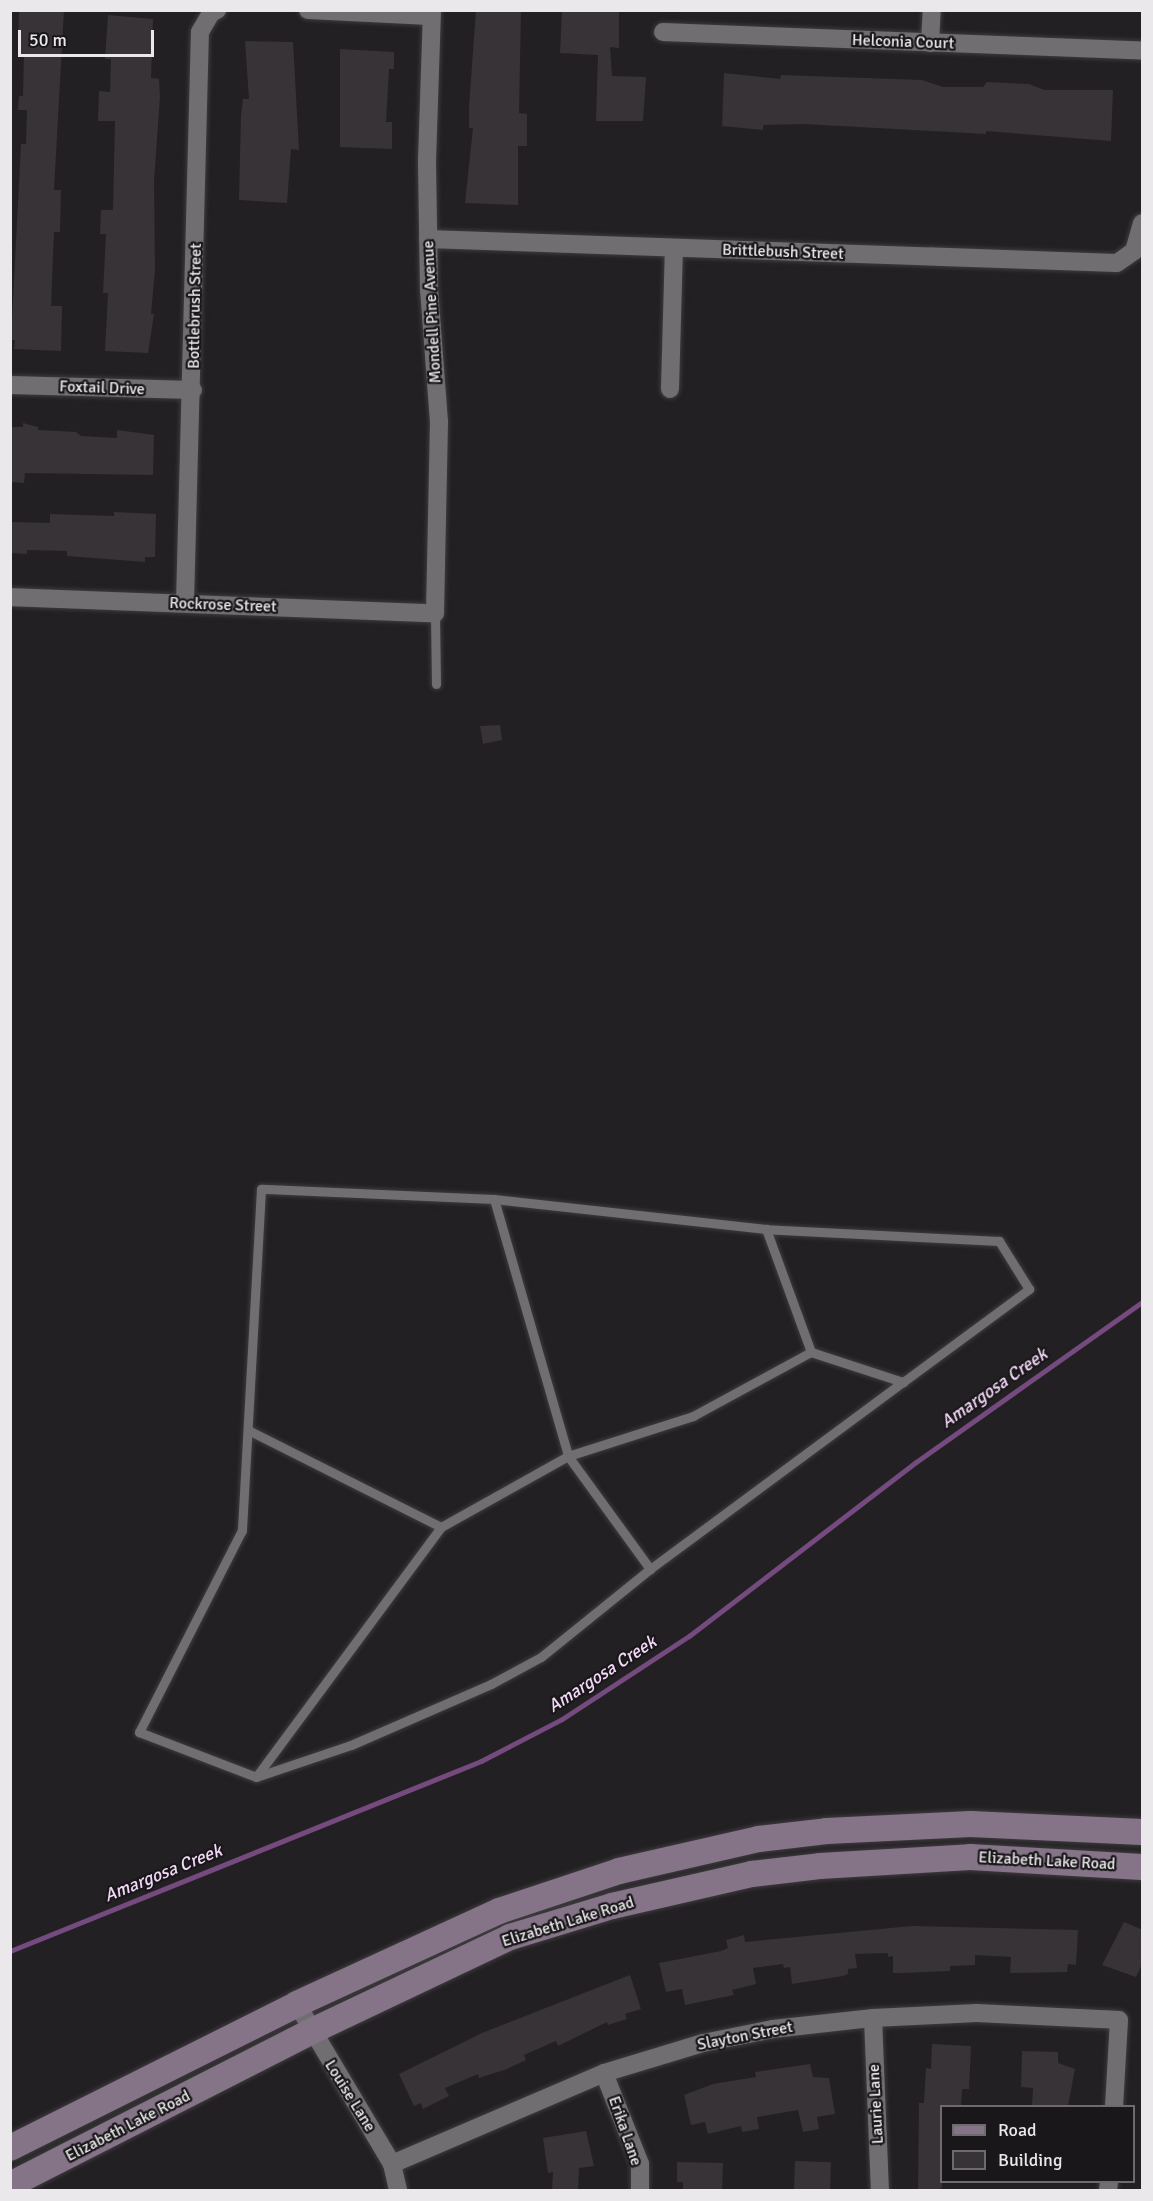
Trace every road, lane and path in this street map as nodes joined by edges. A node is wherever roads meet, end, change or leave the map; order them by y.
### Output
1 (308, 10) edge
2 (932, 10) edge
3 (214, 12) edge
4 (431, 13) edge
5 (663, 33) dead end
6 (930, 43) junction
7 (1143, 50) edge
8 (1143, 223) edge
9 (428, 239) junction
10 (674, 249) junction
11 (10, 385) edge
12 (670, 389) dead end
13 (193, 390) junction
14 (10, 597) edge
15 (184, 603) junction
16 (435, 613) junction
17 (436, 684) dead end
18 (494, 1199) junction
19 (766, 1229) junction
20 (811, 1352) junction
21 (903, 1382) junction
22 (248, 1430) junction
23 (568, 1456) junction
24 (441, 1527) junction
25 (650, 1569) junction
26 (256, 1777) junction
27 (1143, 1833) edge
28 (1143, 1867) edge
29 (297, 2004) junction
30 (873, 2018) junction
31 (310, 2032) junction
32 (604, 2073) junction
33 (1114, 2105) edge
34 (10, 2148) edge
35 (392, 2164) junction
36 (10, 2185) edge
37 (398, 2190) edge
38 (640, 2190) edge
39 (880, 2190) edge

1 - 4 street
2 - 6 street
3 - 13 street, Bottlebrush Street
4 - 9 street, Mondell Pine Avenue
5 - 6 street, Helconia Court
6 - 7 street, Helconia Court
8 - 10 street, Brittlebush Street
9 - 10 street, Brittlebush Street
9 - 16 street, Mondell Pine Avenue
10 - 12 street
11 - 13 street, Foxtail Drive
13 - 15 street, Bottlebrush Street
14 - 15 street, Rockrose Street
15 - 16 street, Rockrose Street
16 - 17 lane
18 - 19 lane
18 - 22 lane
18 - 23 lane
19 - 20 lane
19 - 21 lane
20 - 21 lane
20 - 23 lane
21 - 25 lane
22 - 24 lane
22 - 26 lane
23 - 24 lane
23 - 25 lane
24 - 26 lane
25 - 26 lane
27 - 29 main road, Elizabeth Lake Road
28 - 31 main road, Elizabeth Lake Road
29 - 31 street, Louise Lane
29 - 34 main road, Elizabeth Lake Road
30 - 32 street, Slayton Street
30 - 33 street, Slayton Street
30 - 39 street, Laurie Lane
31 - 35 street, Louise Lane
31 - 36 main road, Elizabeth Lake Road
32 - 35 street, Slayton Street
32 - 38 street, Erika Lane
35 - 37 street, Louise Lane

